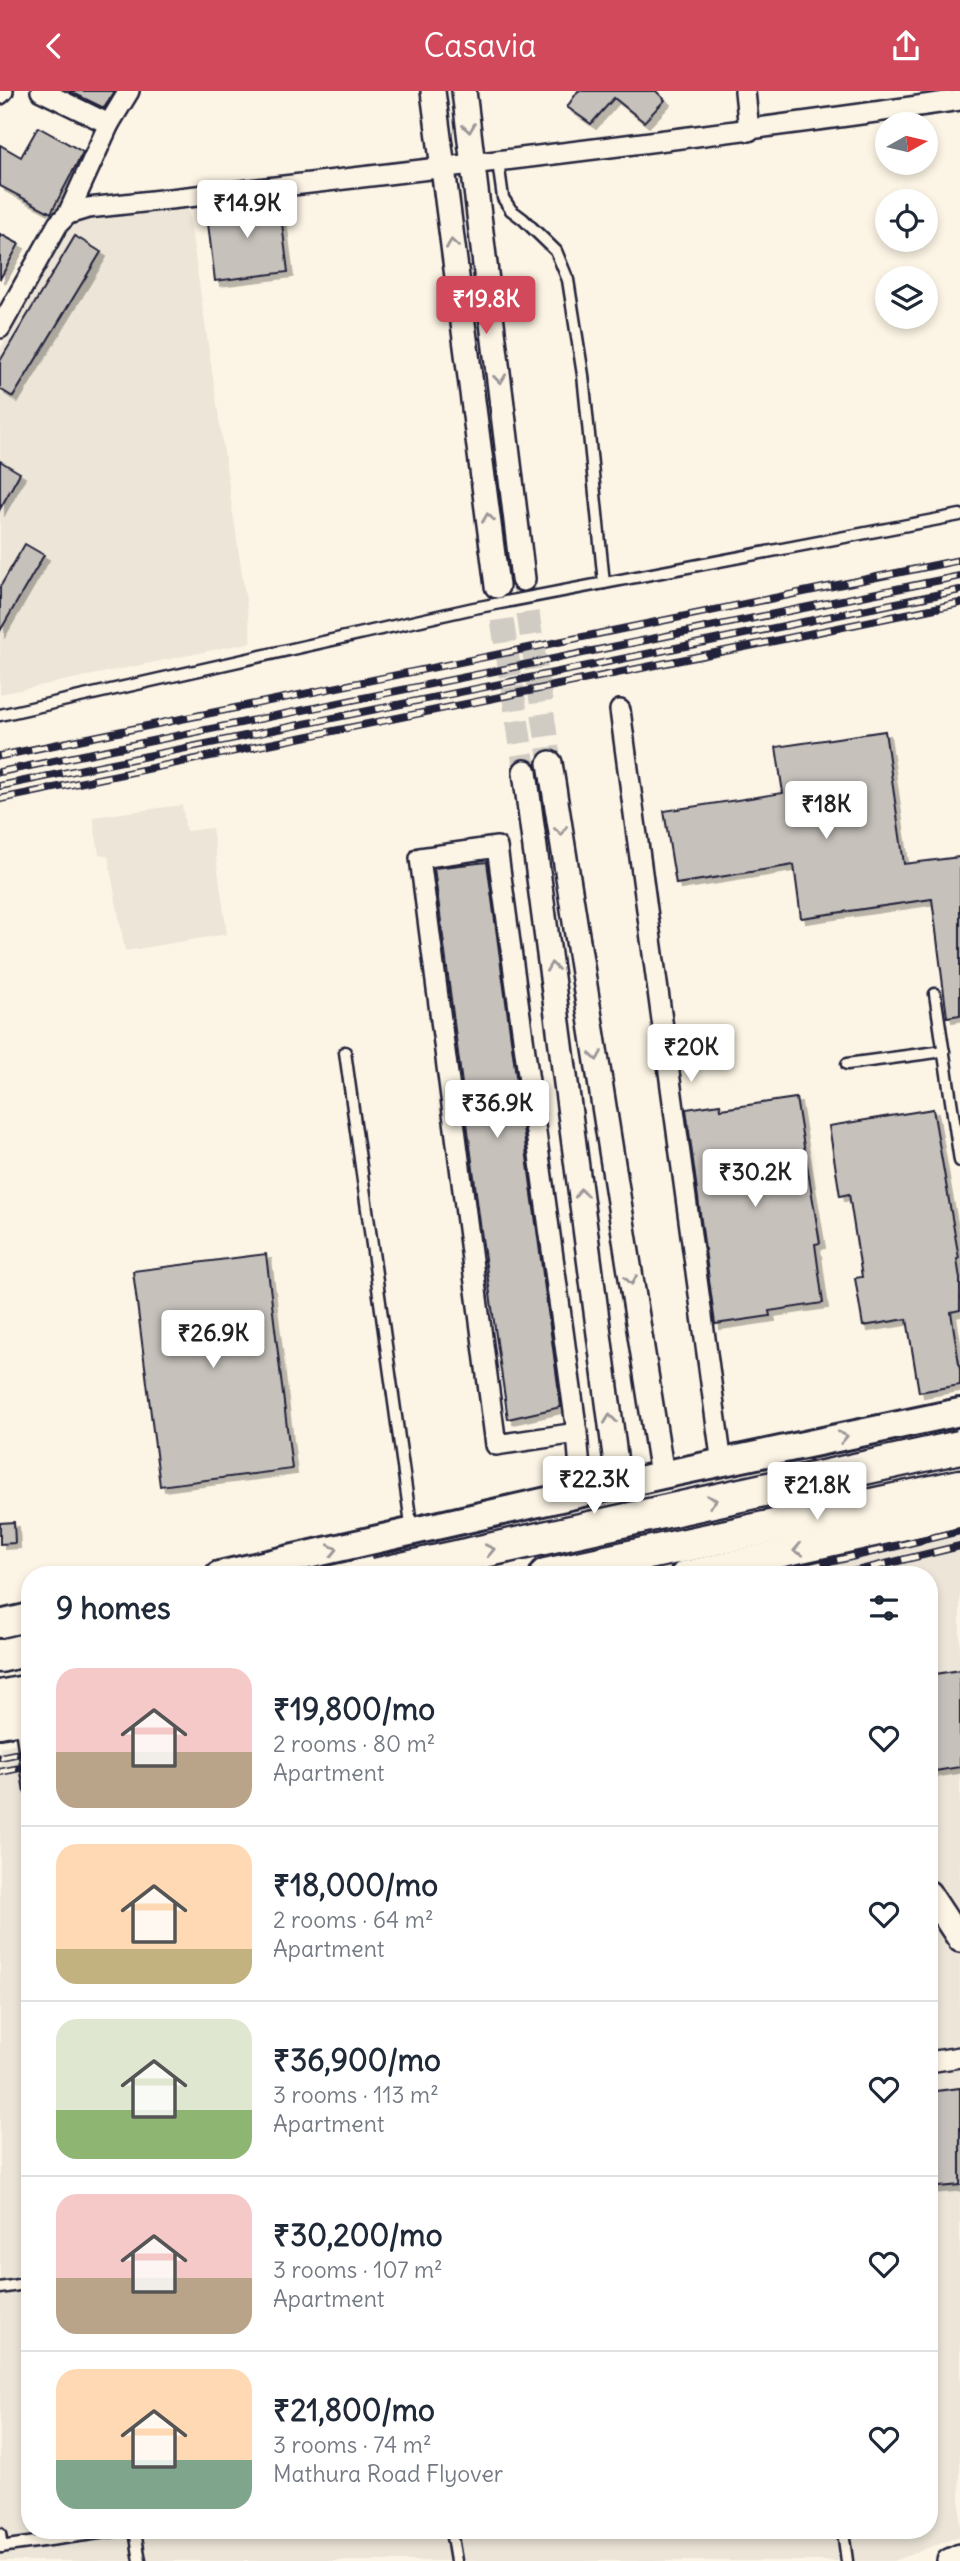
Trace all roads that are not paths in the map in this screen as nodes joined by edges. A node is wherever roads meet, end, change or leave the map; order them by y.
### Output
1 (41, 91) edge
2 (129, 91) edge
3 (433, 91) edge
4 (464, 91) edge
5 (744, 91) edge
6 (960, 100) edge
7 (109, 124) junction
8 (749, 131) junction
9 (498, 162) junction
10 (474, 166) junction
11 (442, 169) junction
12 (68, 214) junction
13 (0, 328) edge
14 (960, 515) edge
15 (523, 579) tunnel mouth
16 (604, 583) junction
17 (497, 586) tunnel mouth
18 (620, 710) dead end
19 (0, 715) edge
20 (550, 763) tunnel mouth
21 (525, 772) tunnel mouth
22 (935, 994) dead end
23 (944, 1051) junction
24 (345, 1052) dead end
25 (847, 1064) dead end
26 (960, 1161) edge
27 (960, 1412) edge
28 (577, 1433) junction
29 (960, 1447) edge
30 (722, 1464) junction
31 (662, 1475) junction
32 (619, 1486) junction
33 (960, 1486) edge
34 (582, 1495) junction
35 (960, 1514) edge
36 (412, 1532) junction
37 (259, 1566) edge
38 (416, 1566) edge
39 (419, 1566) edge
40 (588, 1566) edge
41 (741, 1566) edge
42 (21, 1619) edge
43 (0, 1624) edge
44 (21, 1651) edge
45 (0, 1656) edge
46 (12, 1715) edge
47 (21, 1752) edge
48 (938, 1907) edge
49 (960, 1940) edge
50 (960, 2057) edge
51 (938, 2061) edge
52 (21, 2284) edge
53 (0, 2288) edge
54 (0, 2534) edge
55 (58, 2539) edge
56 (136, 2539) edge
57 (452, 2539) edge
58 (844, 2539) edge
59 (1, 2547) edge
60 (960, 2556) edge
61 (140, 2561) edge
62 (456, 2561) edge
63 (847, 2561) edge
64 (949, 2561) edge

1 - 7 street
2 - 7 street
3 - 11 street
4 -> 10 street
5 - 8 street
6 - 8 street
7 - 12 street
8 - 9 street
9 - 10 street
9 - 16 lane
10 - 11 street
10 -> 15 street
11 - 12 street
17 -> 11 street
12 - 13 street
14 - 16 lane
16 - 19 lane
18 - 30 street
20 -> 31 street
32 -> 21 street
22 - 23 lane
23 - 25 lane
23 - 26 lane
24 - 36 lane
30 -> 27 main road
28 - 28 street
28 - 34 street
38 -> 29 highway, bridge
30 - 31 main road
31 - 32 main road
32 - 34 main road
33 - 40 highway
34 - 36 main road
35 -> 41 main road
37 -> 36 main road
36 - 39 main road
42 - 43 main road
44 - 45 highway
46 - 47 lane
48 - 49 street
50 - 51 street
52 - 53 lane
54 - 59 lane
55 - 59 lane
56 - 61 lane
57 - 62 lane
58 - 63 lane
60 - 64 street

